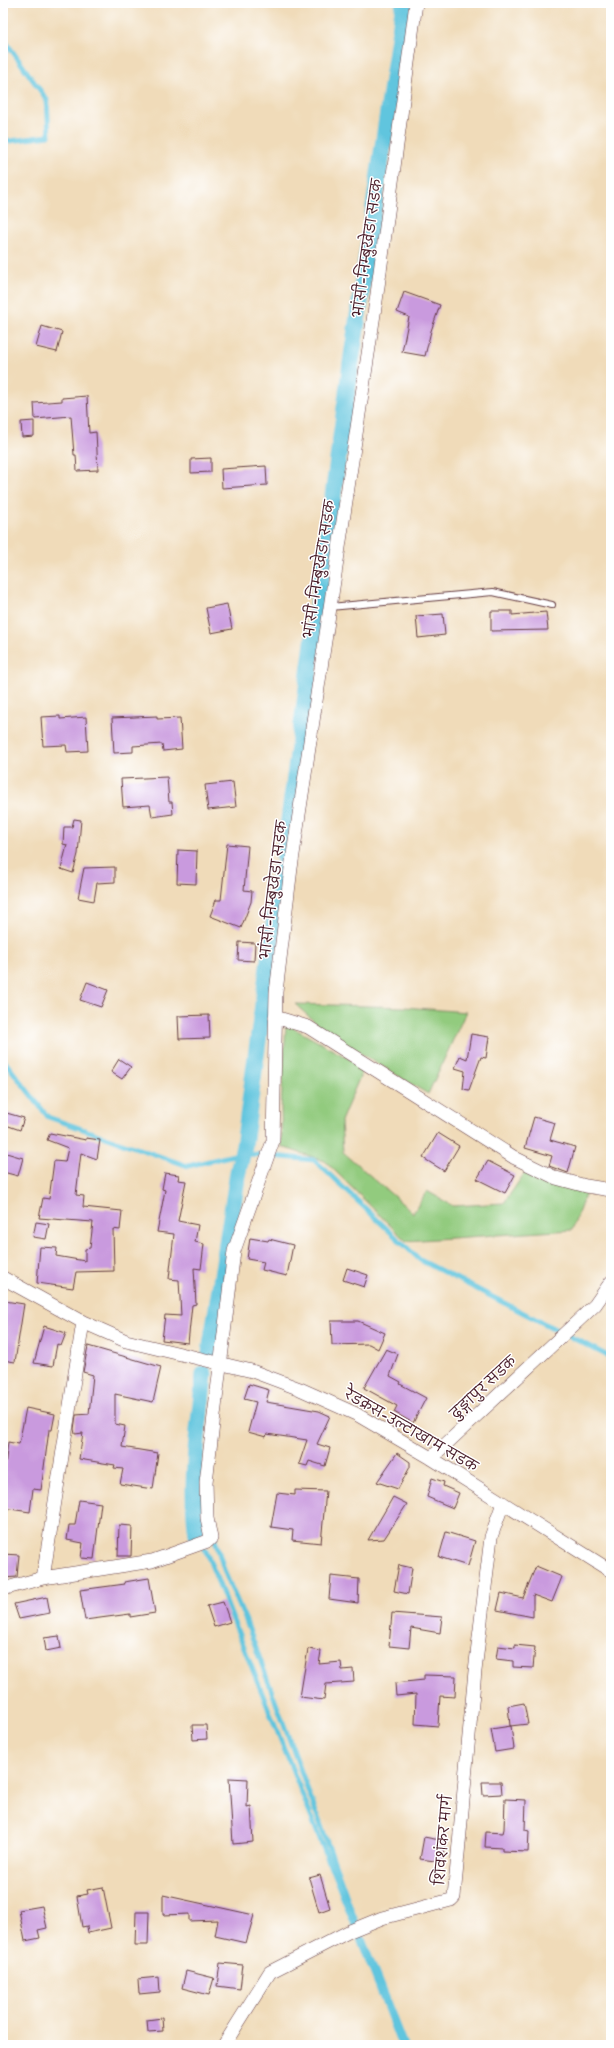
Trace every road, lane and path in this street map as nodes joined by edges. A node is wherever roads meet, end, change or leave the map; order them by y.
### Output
1 (416, 3) edge
2 (552, 604) dead end
3 (330, 607) junction
4 (275, 1017) junction
5 (611, 1190) edge
6 (3, 1278) edge
7 (611, 1282) edge
8 (83, 1322) junction
9 (220, 1363) junction
10 (431, 1458) junction
11 (503, 1503) junction
12 (611, 1571) edge
13 (43, 1578) junction
14 (3, 1589) edge
15 (224, 2045) edge

1 - 3 street, भांसी-निम्बुखेडा सडक
2 - 3 lane
3 - 4 street, भांसी-निम्बुखेडा सडक
4 - 5 street
4 - 9 street, भांसी-निम्बुखेडा सडक
6 - 8 street, रेडक्रस-उल्टाखाम सडक
7 - 10 street, ढुङ्गापुर सडक
8 - 9 street, रेडक्रस-उल्टाखाम सडक
8 - 13 street
9 - 10 street, रेडक्रस-उल्टाखाम सडक
9 - 13 street
10 - 11 street, रेडक्रस-उल्टाखाम सडक
11 - 12 street, रेडक्रस-उल्टाखाम सडक
11 - 15 street, शिवशंकर मार्ग
13 - 14 street

